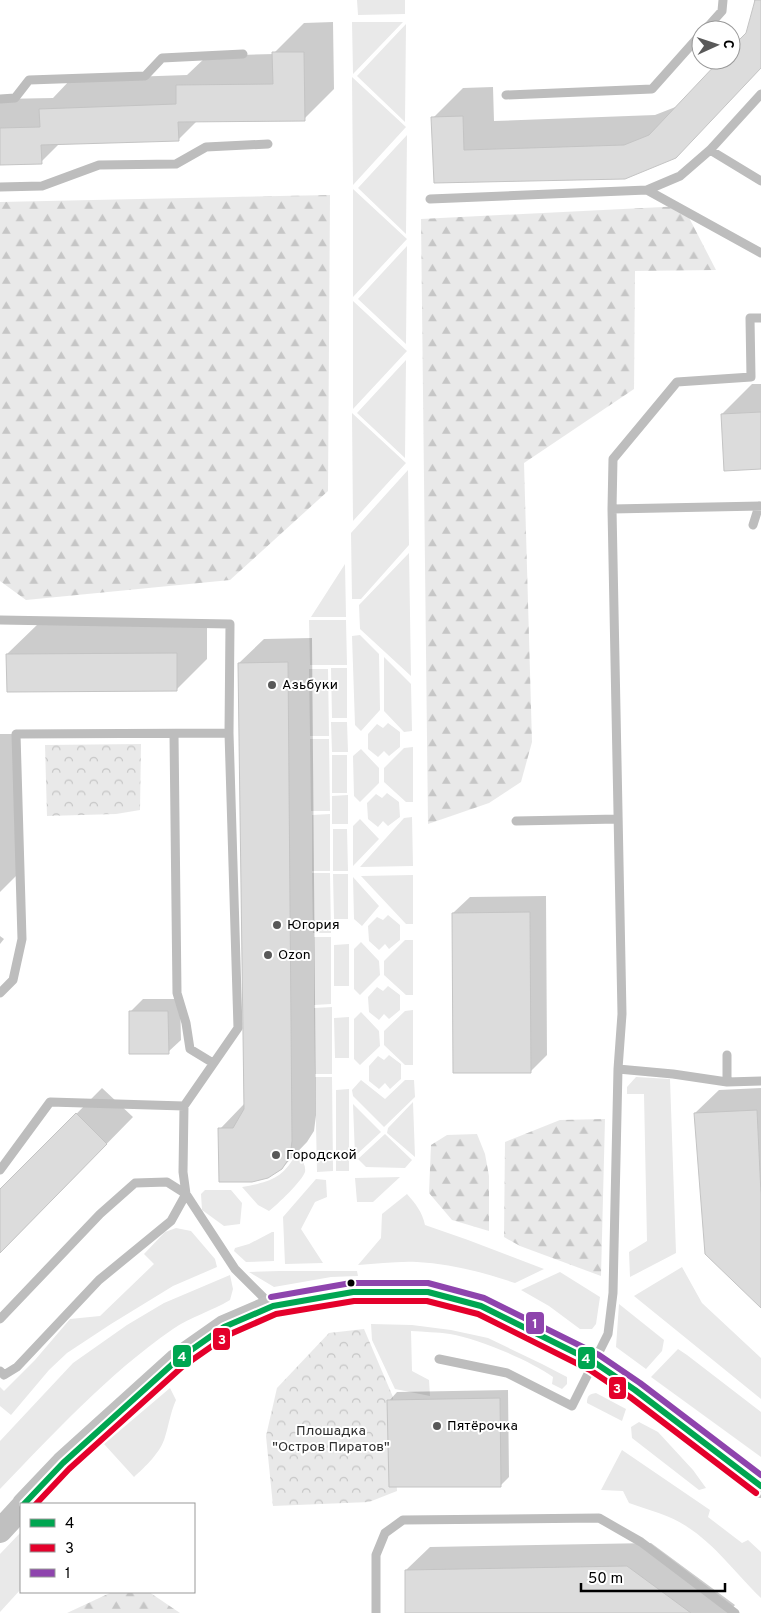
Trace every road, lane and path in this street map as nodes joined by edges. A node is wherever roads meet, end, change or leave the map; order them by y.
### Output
1 (722, 0) edge
2 (714, 20) edge
3 (691, 45) edge
4 (242, 54) dead end
5 (761, 94) edge
6 (506, 95) dead end
7 (0, 99) edge
8 (268, 144) dead end
9 (710, 150) junction
10 (761, 181) edge
11 (0, 187) edge
12 (647, 190) junction
13 (430, 199) dead end
14 (761, 253) edge
15 (761, 318) edge
16 (760, 506) edge
17 (612, 509) junction
18 (753, 525) dead end
19 (0, 620) edge
20 (229, 733) junction
21 (174, 734) junction
22 (618, 819) junction
23 (516, 821) dead end
24 (0, 993) edge
25 (727, 1056) dead end
26 (214, 1063) junction
27 (618, 1069) junction
28 (761, 1081) edge
29 (727, 1082) junction
30 (184, 1106) junction
31 (0, 1170) edge
32 (186, 1194) junction
33 (273, 1306) junction
34 (0, 1319) edge
35 (438, 1359) dead end
36 (594, 1362) junction
37 (0, 1371) edge
38 (761, 1486) edge
39 (25, 1503) edge
40 (20, 1509) edge
41 (0, 1531) edge
42 (376, 1613) edge
43 (735, 1613) edge

1 - 2 lane
3 - 6 lane
4 - 7 lane
5 - 9 lane
8 - 11 lane
9 - 10 lane
9 - 12 lane
12 - 13 lane
12 - 14 lane
15 - 17 lane
16 - 17 lane
16 - 18 lane
17 - 22 lane
19 - 20 lane
20 - 21 lane
20 - 26 lane
21 - 24 lane
21 - 26 lane
22 - 23 lane
22 - 27 lane
25 - 29 lane
26 - 30 lane
27 - 29 lane
27 - 36 lane
28 - 29 lane
30 - 31 lane
30 - 32 lane
32 - 33 lane
32 - 34 lane
32 - 37 lane
33 - 36 main road
33 - 39 main road
35 - 36 lane
36 - 38 main road
40 - 41 main road
42 - 43 lane

